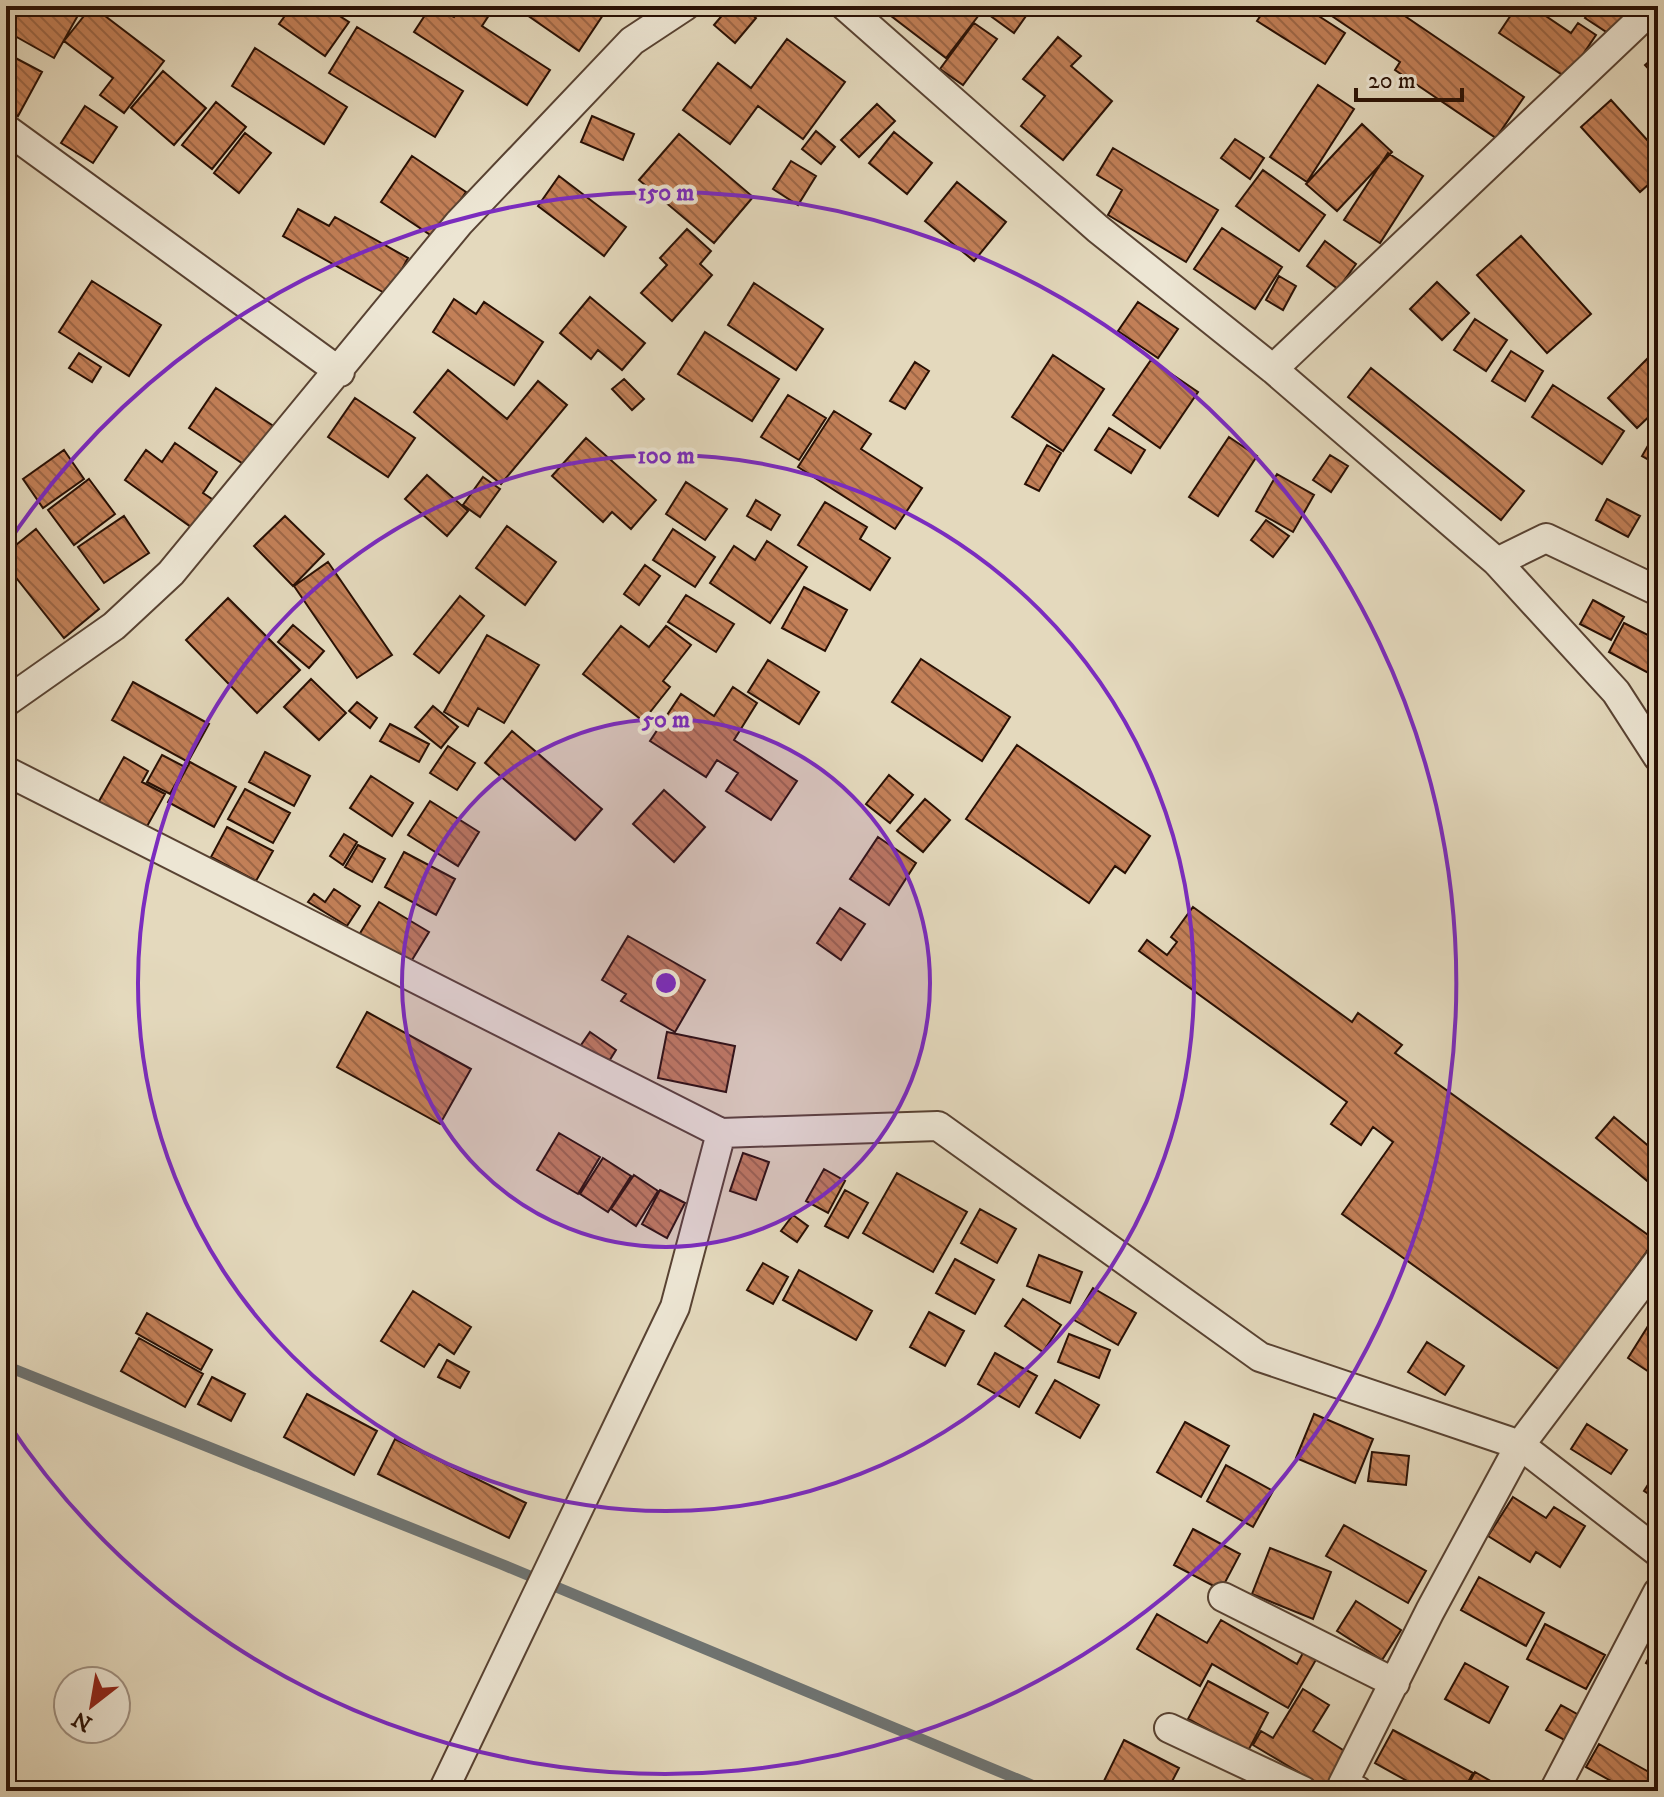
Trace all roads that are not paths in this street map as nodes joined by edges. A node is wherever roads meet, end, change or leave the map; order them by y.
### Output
1 (685, 6) edge
2 (845, 6) edge
3 (1655, 6) edge
4 (6, 129) edge
5 (1273, 369) junction
6 (340, 372) junction
7 (1497, 562) junction
8 (1658, 591) edge
9 (6, 702) edge
10 (1658, 757) edge
11 (6, 771) edge
12 (721, 1133) junction
13 (1658, 1262) edge
14 (1520, 1445) junction
15 (1658, 1552) edge
16 (1658, 1592) edge
17 (1223, 1597) dead end
18 (1395, 1683) junction
19 (1169, 1728) dead end
20 (1346, 1789) edge
21 (443, 1791) edge
22 (1303, 1791) edge
23 (1554, 1791) edge

1 - 6 street
2 - 5 street
3 - 5 street
4 - 6 street
5 - 7 street
6 - 9 street
7 - 8 street
7 - 10 street
11 - 12 street
12 - 14 street
12 - 21 street
13 - 14 street
14 - 15 street
14 - 18 street
16 - 23 street
17 - 18 street
18 - 20 street
19 - 22 street

